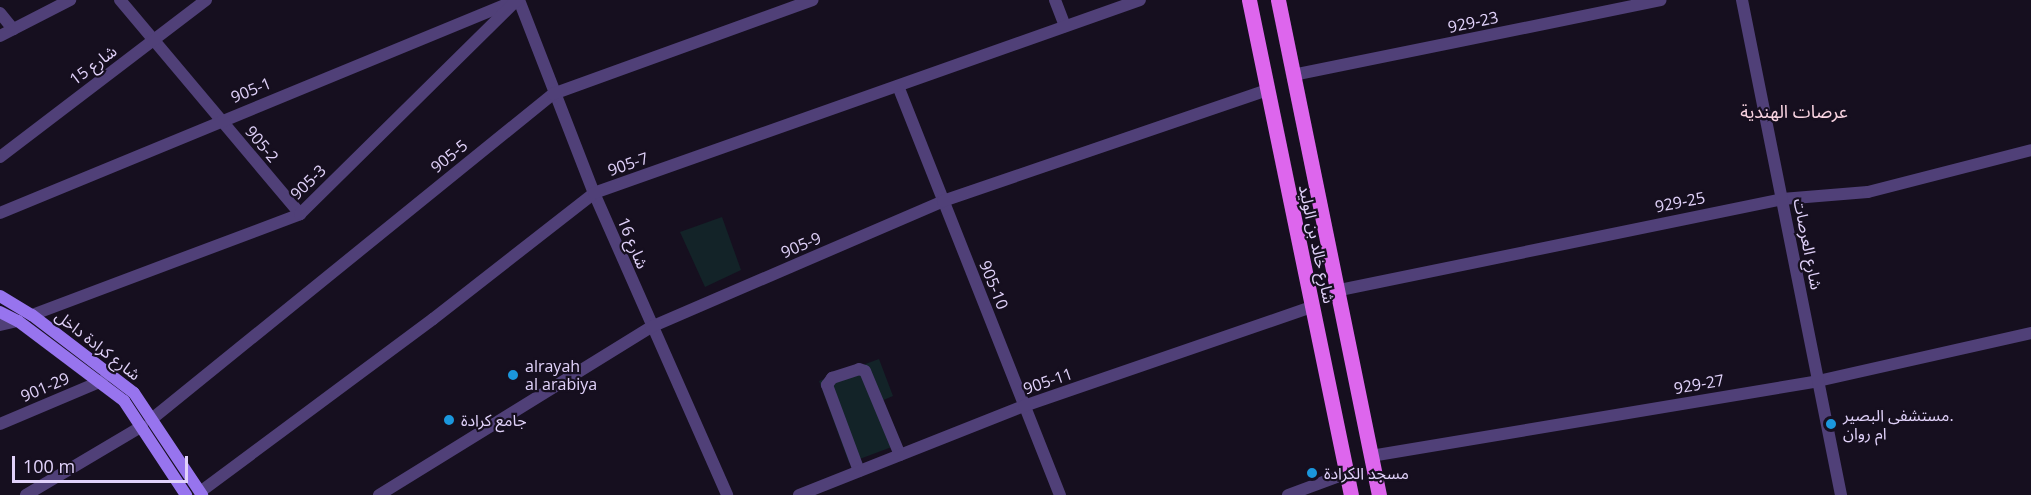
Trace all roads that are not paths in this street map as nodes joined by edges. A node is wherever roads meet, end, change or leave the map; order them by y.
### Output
1 (70, 0) edge
2 (120, 0) edge
3 (206, 0) edge
4 (517, 0) edge
5 (812, 0) edge
6 (1055, 0) edge
7 (1140, 0) edge
8 (1249, 0) edge
9 (1278, 0) edge
10 (1660, 0) edge
11 (1742, 0) edge
12 (0, 13) edge
13 (1065, 26) junction
14 (13, 29) junction
15 (0, 36) edge
16 (154, 39) junction
17 (1293, 75) junction
18 (898, 86) junction
19 (1267, 90) junction
20 (554, 94) junction
21 (221, 120) junction
22 (2031, 150) edge
23 (0, 157) edge
24 (594, 193) junction
25 (1782, 199) junction
26 (943, 201) junction
27 (0, 213) edge
28 (300, 214) junction
29 (1335, 291) junction
30 (0, 296) edge
31 (1311, 307) junction
32 (0, 312) edge
33 (32, 315) junction
34 (18, 321) junction
35 (0, 325) edge
36 (651, 327) junction
37 (2031, 333) edge
38 (102, 381) junction
39 (1818, 381) junction
40 (1024, 406) junction
41 (153, 418) junction
42 (0, 424) edge
43 (142, 426) junction
44 (900, 455) junction
45 (1371, 456) junction
46 (859, 471) junction
47 (1347, 473) junction
48 (201, 494) edge
49 (26, 495) edge
50 (186, 495) edge
51 (378, 495) edge
52 (727, 495) edge
53 (799, 495) edge
54 (1060, 495) edge
55 (1288, 495) edge
56 (1351, 495) edge
57 (1379, 495) edge
58 (1841, 495) edge

1 - 14 street
2 - 16 street, 905-2
3 - 16 street, شارع 15
4 - 20 street, شارع 16
4 - 21 street, 905-1
4 - 28 street, 905-3
5 - 20 street, 905-5
6 - 13 street
7 - 13 street, 905-7
8 - 19 main road, شارع خالد بن الوليد
9 - 17 main road, شارع خالد بن الوليد
10 - 17 street, 929-23
11 - 25 street, شارع العرصات
12 - 14 street
13 - 18 street, 905-7
14 - 15 street
16 - 21 street, 905-2
16 - 23 street, شارع 15
17 - 29 main road, شارع خالد بن الوليد
18 - 24 street, 905-7
18 - 26 street, 905-10
19 - 26 street, 905-9
19 - 31 main road, شارع خالد بن الوليد
20 - 24 street, شارع 16
20 - 41 street, 905-5
21 - 27 street, 905-1
21 - 28 street, 905-2
22 - 25 street, 929-25
24 - 36 street, شارع 16
24 - 48 street, 905-7
25 - 29 street, 929-25
25 - 39 street, شارع العرصات
26 - 36 street, 905-9
26 - 40 street, 905-10
28 - 33 street, 905-3
29 - 45 main road, شارع خالد بن الوليد
30 - 33 main road, شارع كرادة داخل
31 - 40 street, 905-11
31 - 47 main road, شارع خالد بن الوليد
32 - 34 main road, شارع كرادة داخل
33 - 41 main road, شارع كرادة داخل
34 - 35 street
34 - 38 main road, شارع كرادة داخل
36 - 51 street, 905-9
36 - 52 street, شارع 16
37 - 39 street, 929-27
38 - 42 street, 901-29
38 - 43 main road, شارع كرادة داخل
39 - 45 street, 929-27
39 - 58 street, شارع العرصات
40 - 44 street, 905-11
40 - 54 street, 905-10
41 - 48 main road, شارع كرادة داخل
43 - 49 street
43 - 50 main road, شارع كرادة داخل
44 - 46 street, 905-11
44 - 46 street
45 - 57 main road, شارع خالد بن الوليد
46 - 53 street, 905-11
47 - 55 street
47 - 56 main road, شارع خالد بن الوليد

